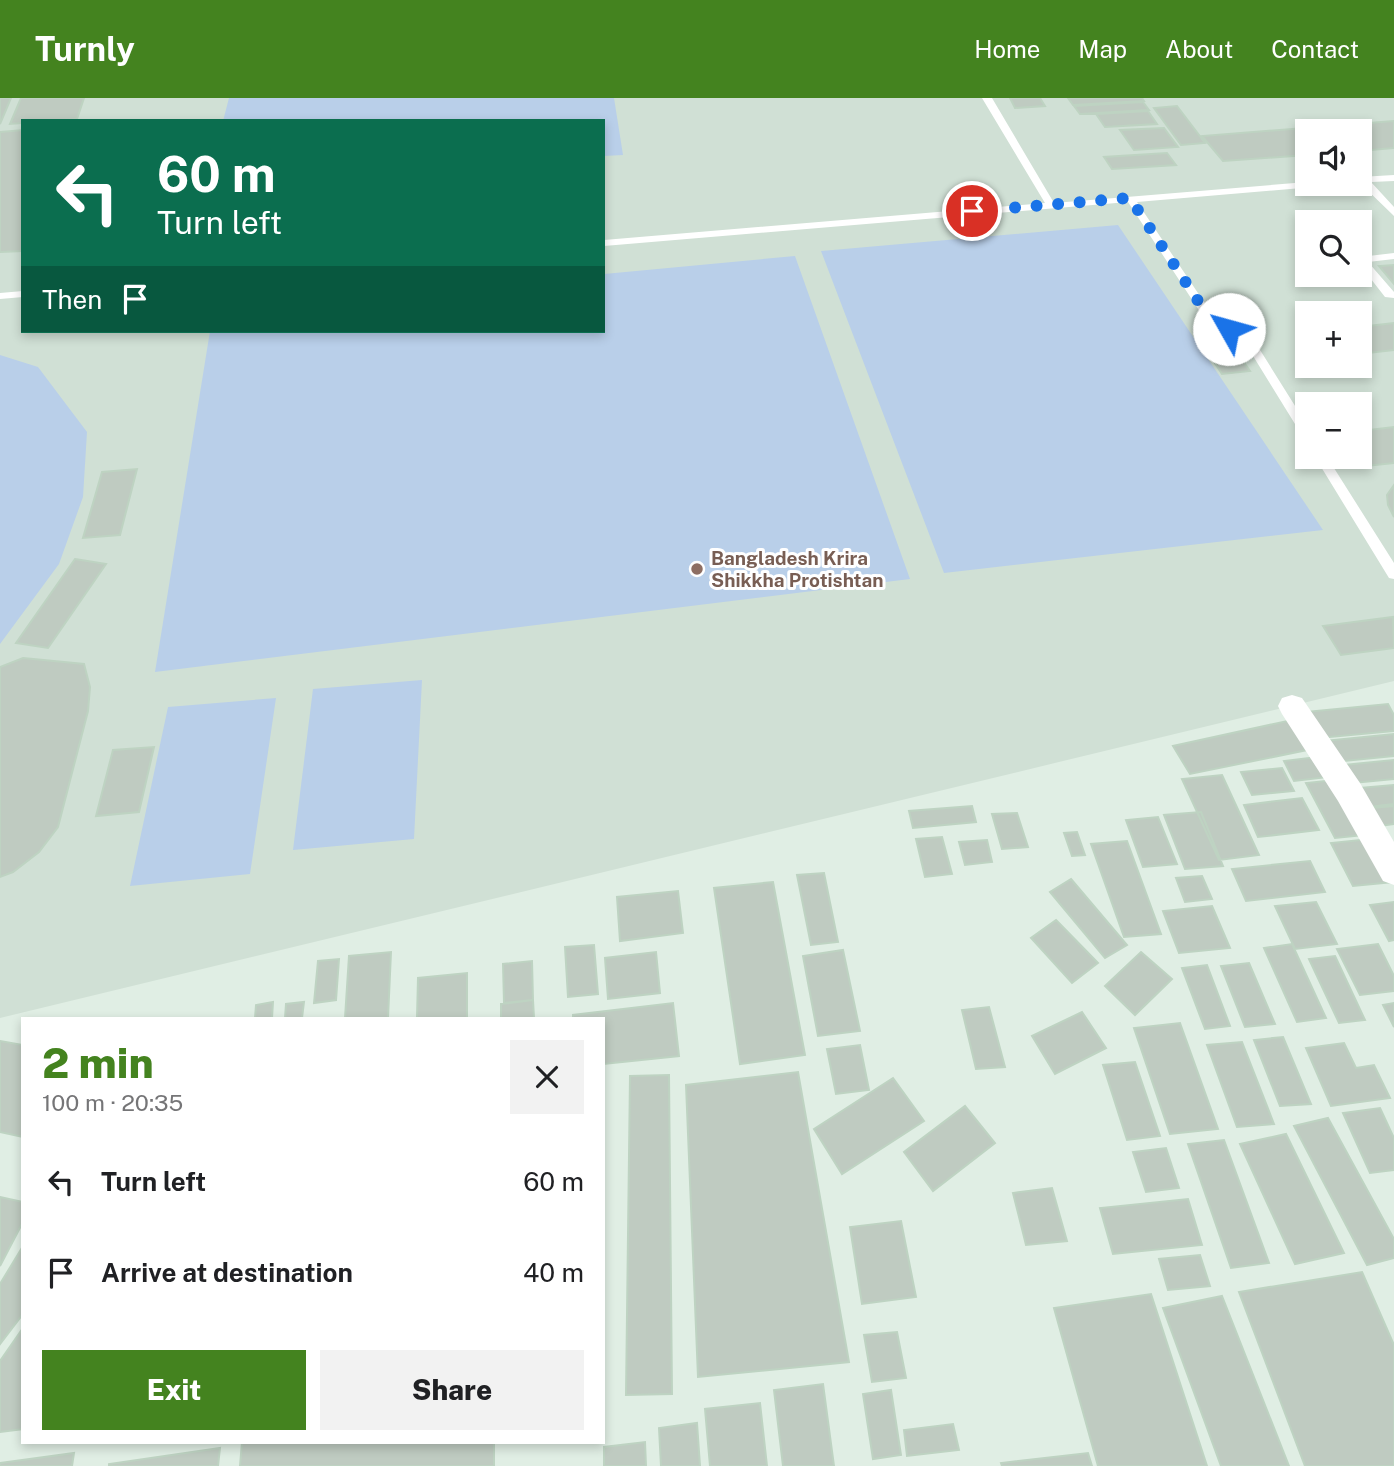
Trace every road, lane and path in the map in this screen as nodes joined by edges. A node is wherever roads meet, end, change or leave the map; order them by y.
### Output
1 (987, 98) edge
2 (1394, 178) edge
3 (1372, 179) edge
4 (1295, 185) edge
5 (1372, 190) edge
6 (1130, 198) junction
7 (1051, 204) junction
8 (1394, 213) edge
9 (605, 243) edge
10 (1394, 256) edge
11 (21, 294) edge
12 (1394, 295) edge
13 (0, 296) edge
14 (1295, 415) edge
15 (1328, 469) edge
16 (1394, 574) edge
17 (1292, 706) dead end
18 (1394, 871) edge

1 - 7 lane
2 - 3 lane
4 - 6 lane
5 - 8 lane
6 - 7 lane
6 - 14 lane
7 - 9 lane
10 - 12 lane
11 - 13 lane
15 - 16 lane
17 - 18 street

